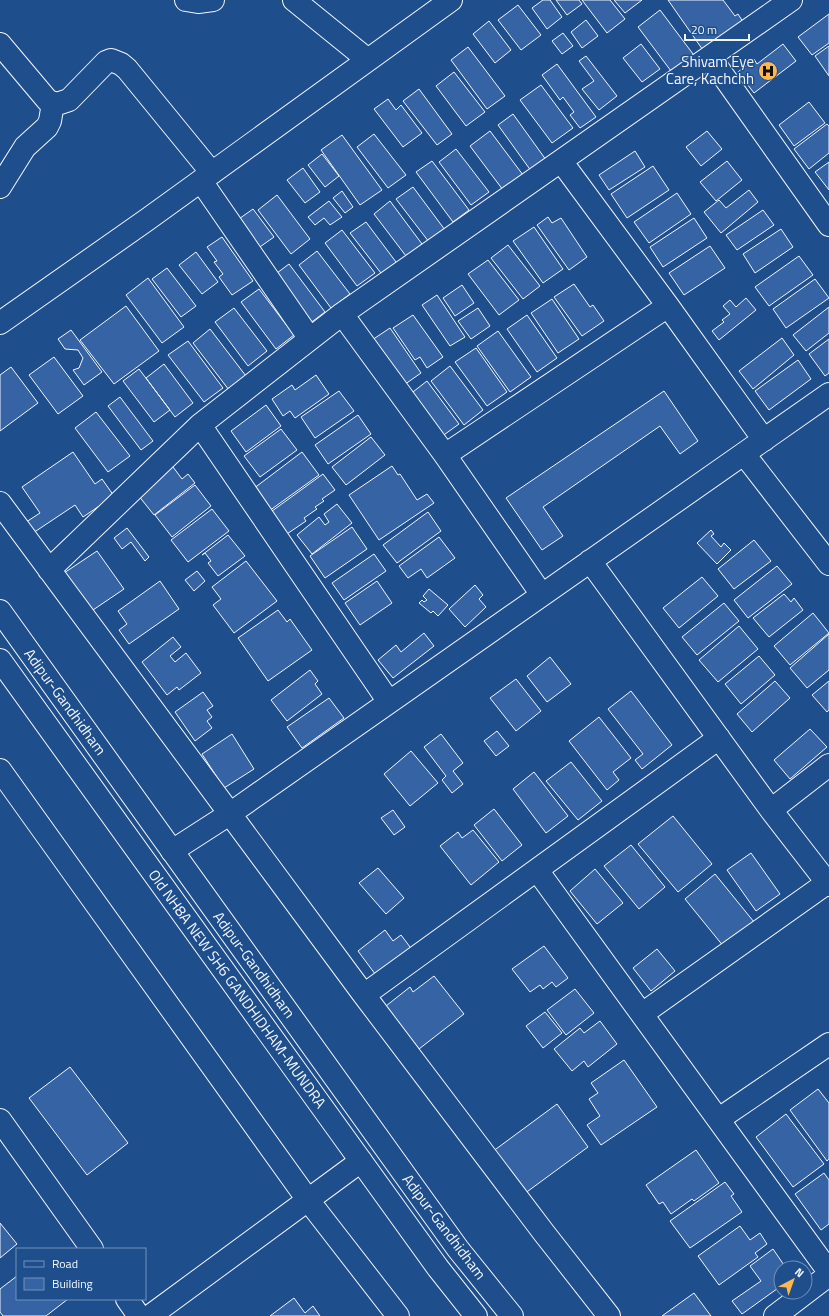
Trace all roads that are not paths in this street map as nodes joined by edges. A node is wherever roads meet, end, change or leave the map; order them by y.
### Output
1 (186, 0) edge
2 (213, 0) edge
3 (294, 0) edge
4 (451, 0) edge
5 (791, 0) edge
6 (0, 44) edge
7 (710, 57) junction
8 (368, 60) junction
9 (53, 103) junction
10 (561, 161) junction
11 (207, 177) junction
12 (0, 187) edge
13 (829, 225) edge
14 (668, 306) junction
15 (342, 314) junction
16 (0, 323) edge
17 (310, 339) junction
18 (829, 394) edge
19 (200, 425) junction
20 (764, 440) junction
21 (744, 454) junction
22 (445, 455) junction
23 (0, 503) edge
24 (590, 561) junction
25 (829, 564) edge
26 (49, 570) junction
27 (542, 595) junction
28 (0, 611) edge
29 (3, 671) edge
30 (389, 702) junction
31 (719, 738) junction
32 (829, 765) edge
33 (0, 770) edge
34 (771, 810) junction
35 (231, 813) junction
36 (172, 851) junction
37 (537, 870) junction
38 (828, 884) edge
39 (364, 995) junction
40 (642, 1014) junction
41 (829, 1044) edge
42 (718, 1119) junction
43 (0, 1120) edge
44 (361, 1161) junction
45 (308, 1200) junction
46 (91, 1248) edge
47 (829, 1272) edge
48 (829, 1275) edge
49 (128, 1300) edge
50 (139, 1316) edge
51 (150, 1316) edge
52 (398, 1316) edge
53 (476, 1316) edge
54 (512, 1316) edge
55 (609, 1316) edge
56 (775, 1316) edge

1 - 2 street
3 - 8 street
4 - 8 street
5 - 7 street
6 - 9 street
7 - 10 street
7 - 13 street
8 - 11 street
9 - 11 street
9 - 12 street
10 - 14 street
10 - 15 street
11 - 16 street
11 - 17 street
14 - 20 street
14 - 22 street
15 - 17 street
15 - 22 street
17 - 19 street
18 - 20 street
19 - 26 street
19 - 30 street
20 - 21 street
21 - 24 street
21 - 25 street
22 - 27 street
23 - 26 street
24 - 27 street
24 - 31 street
26 - 35 street
27 - 30 street
28 - 36 street, Adipur-Gandhidham
29 - 44 street, Old NH8A NEW SH6 GANDHIDHAM-MUNDRA
30 - 35 street
31 - 34 street
31 - 37 street
32 - 34 street
33 - 45 street
34 - 38 street
35 - 36 street
35 - 39 street
36 - 54 street, Adipur-Gandhidham
37 - 39 street
37 - 40 street
38 - 40 street
39 - 55 street
40 - 42 street
41 - 42 street
42 - 47 street
43 - 46 street
44 - 45 street
44 - 53 street, Old NH8A NEW SH6 GANDHIDHAM-MUNDRA
45 - 51 street
45 - 52 street
48 - 56 street
49 - 50 street

